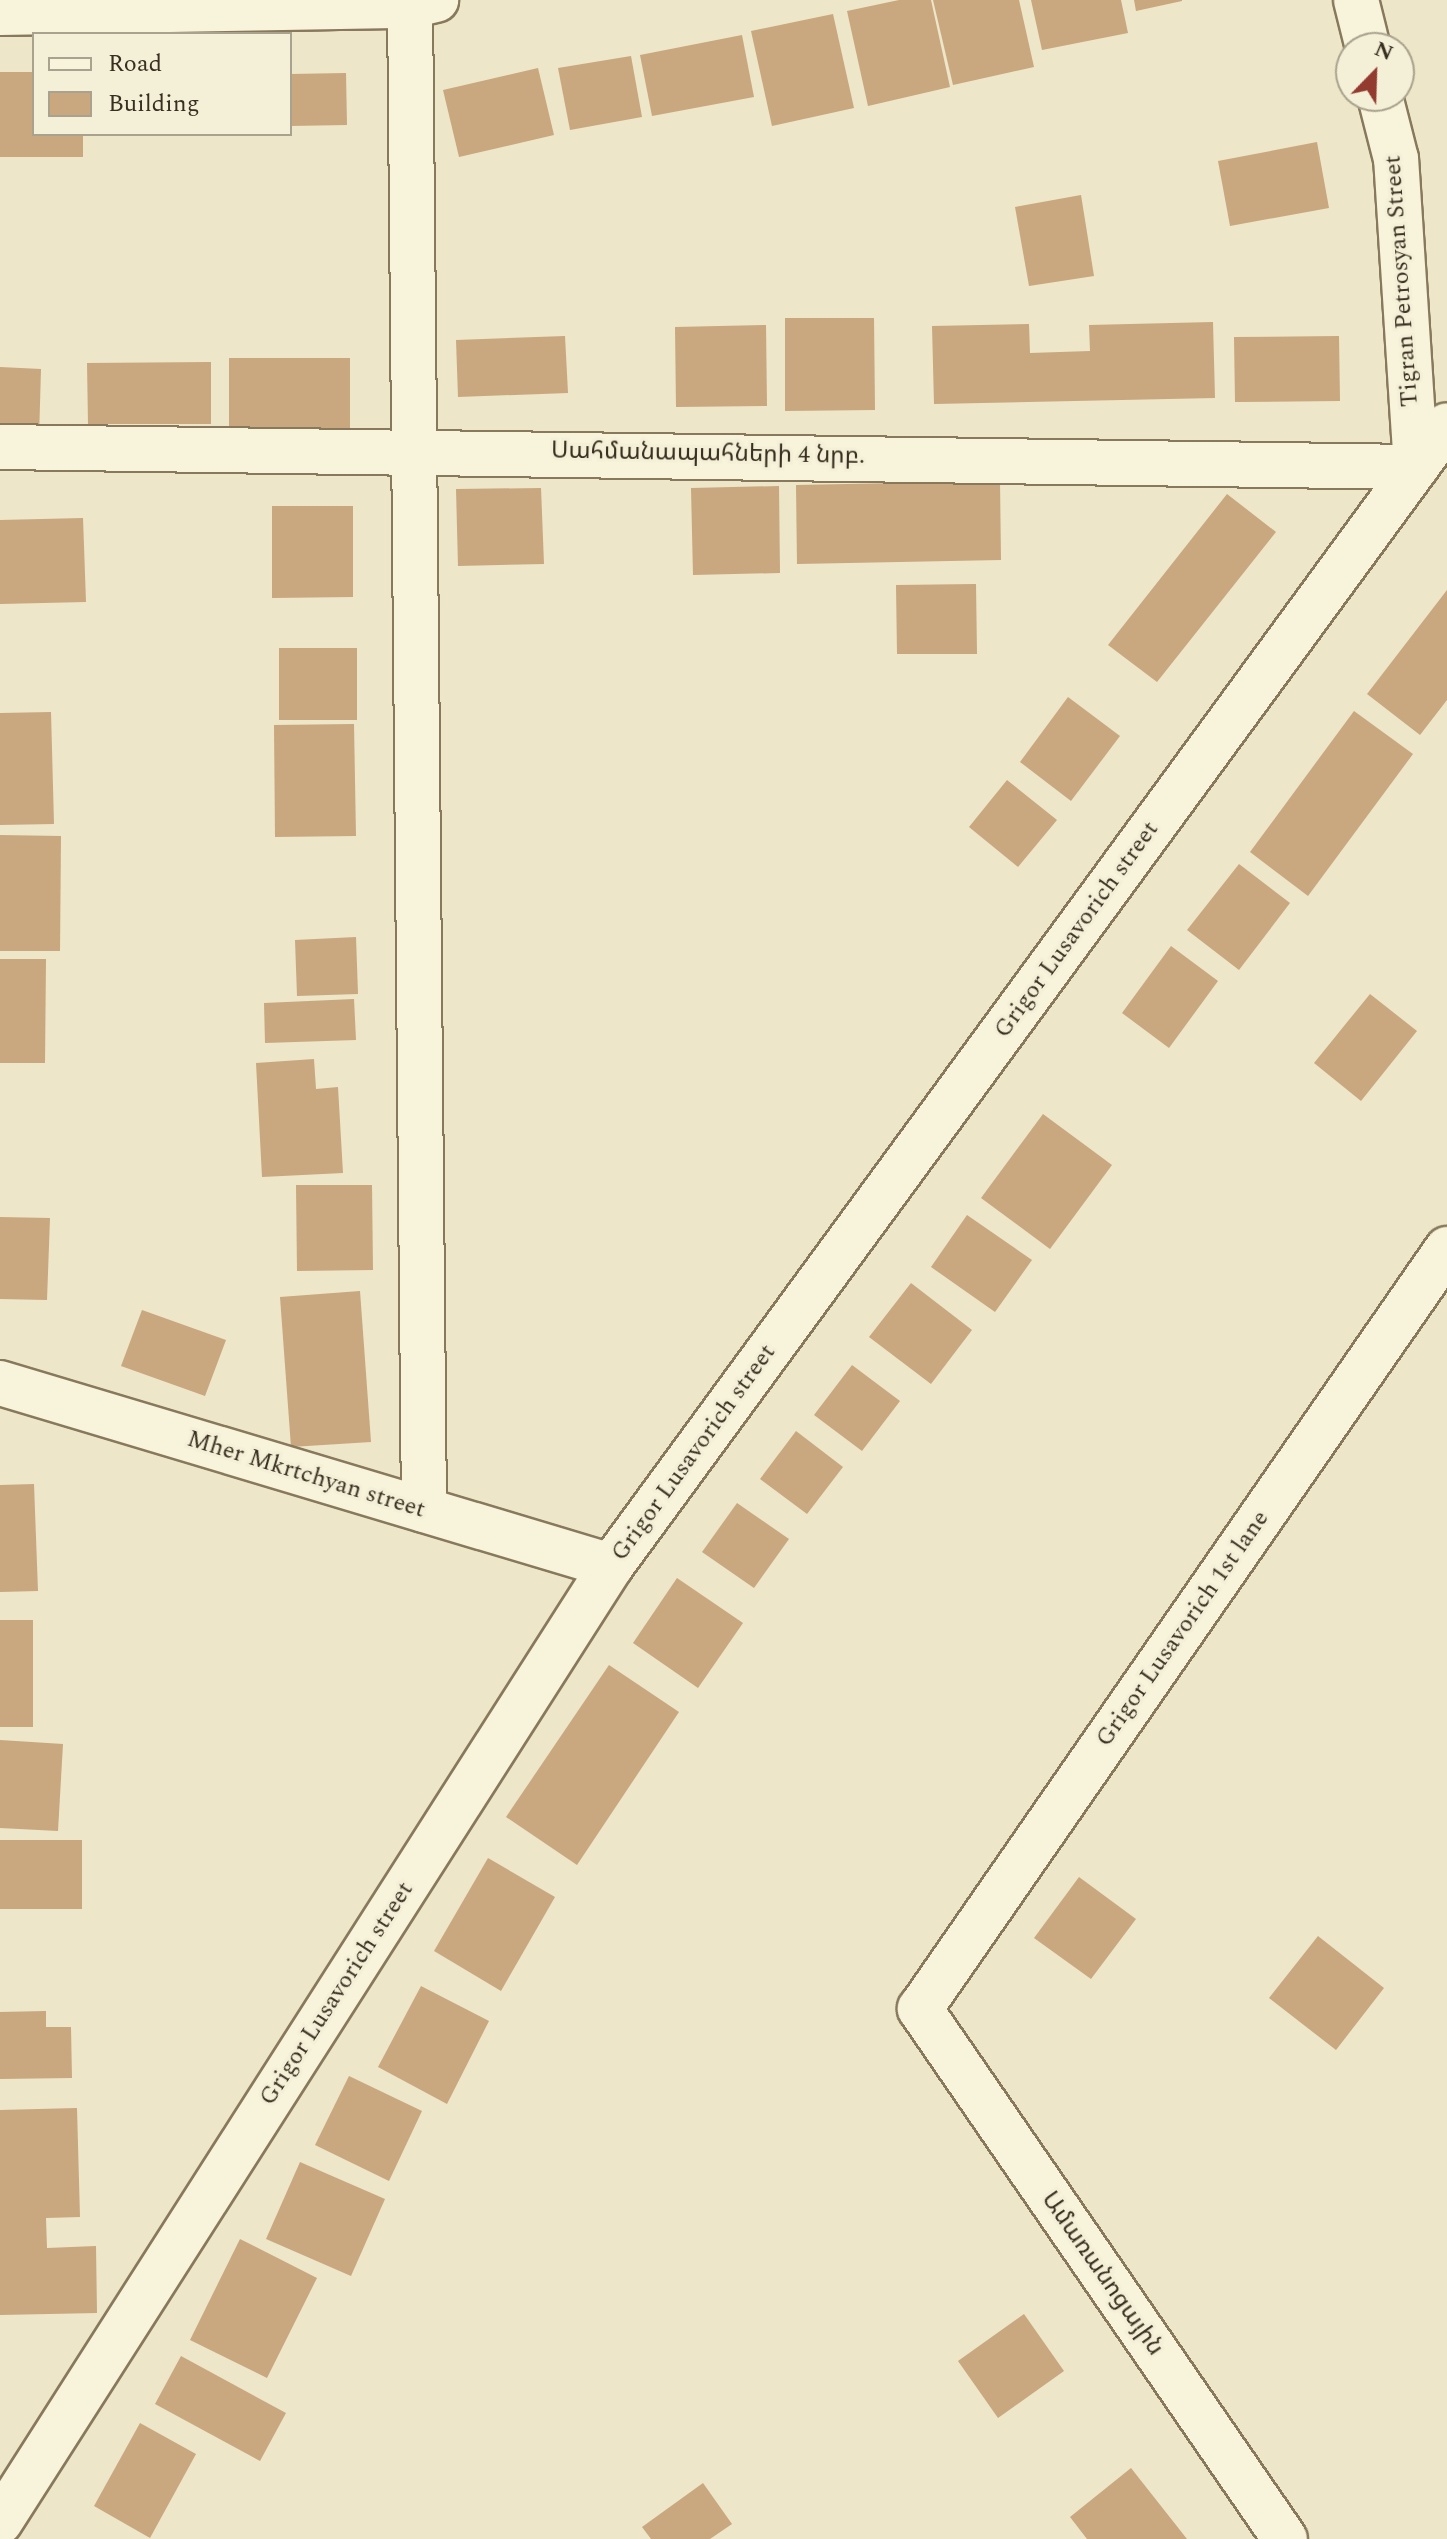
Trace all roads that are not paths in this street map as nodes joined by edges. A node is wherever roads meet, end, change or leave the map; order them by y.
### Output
1 (1356, 0) edge
2 (418, 2) edge
3 (0, 13) edge
4 (1364, 32) edge
5 (1384, 112) edge
6 (1447, 425) edge
7 (0, 447) edge
8 (417, 449) junction
9 (1416, 467) junction
10 (1447, 1249) edge
11 (0, 1383) edge
12 (424, 1510) junction
13 (611, 1566) junction
14 (920, 2009) joint
15 (0, 2522) edge
16 (1285, 2539) edge

1 - 4 street
2 - 3 street
2 - 8 street
5 - 9 street, Tigran Petrosyan Street
6 - 9 street, Grigor Lusavorich street
7 - 8 street, Սահմանապահների 4 նրբ.
8 - 9 street, Սահմանապահների 4 նրբ.
8 - 12 street
9 - 13 street, Grigor Lusavorich street
10 - 14 street, Grigor Lusavorich 1st lane
11 - 12 street, Mher Mkrtchyan street
12 - 13 street, Mher Mkrtchyan street
13 - 15 street, Grigor Lusavorich street
14 - 16 street, Ամառանոցային

